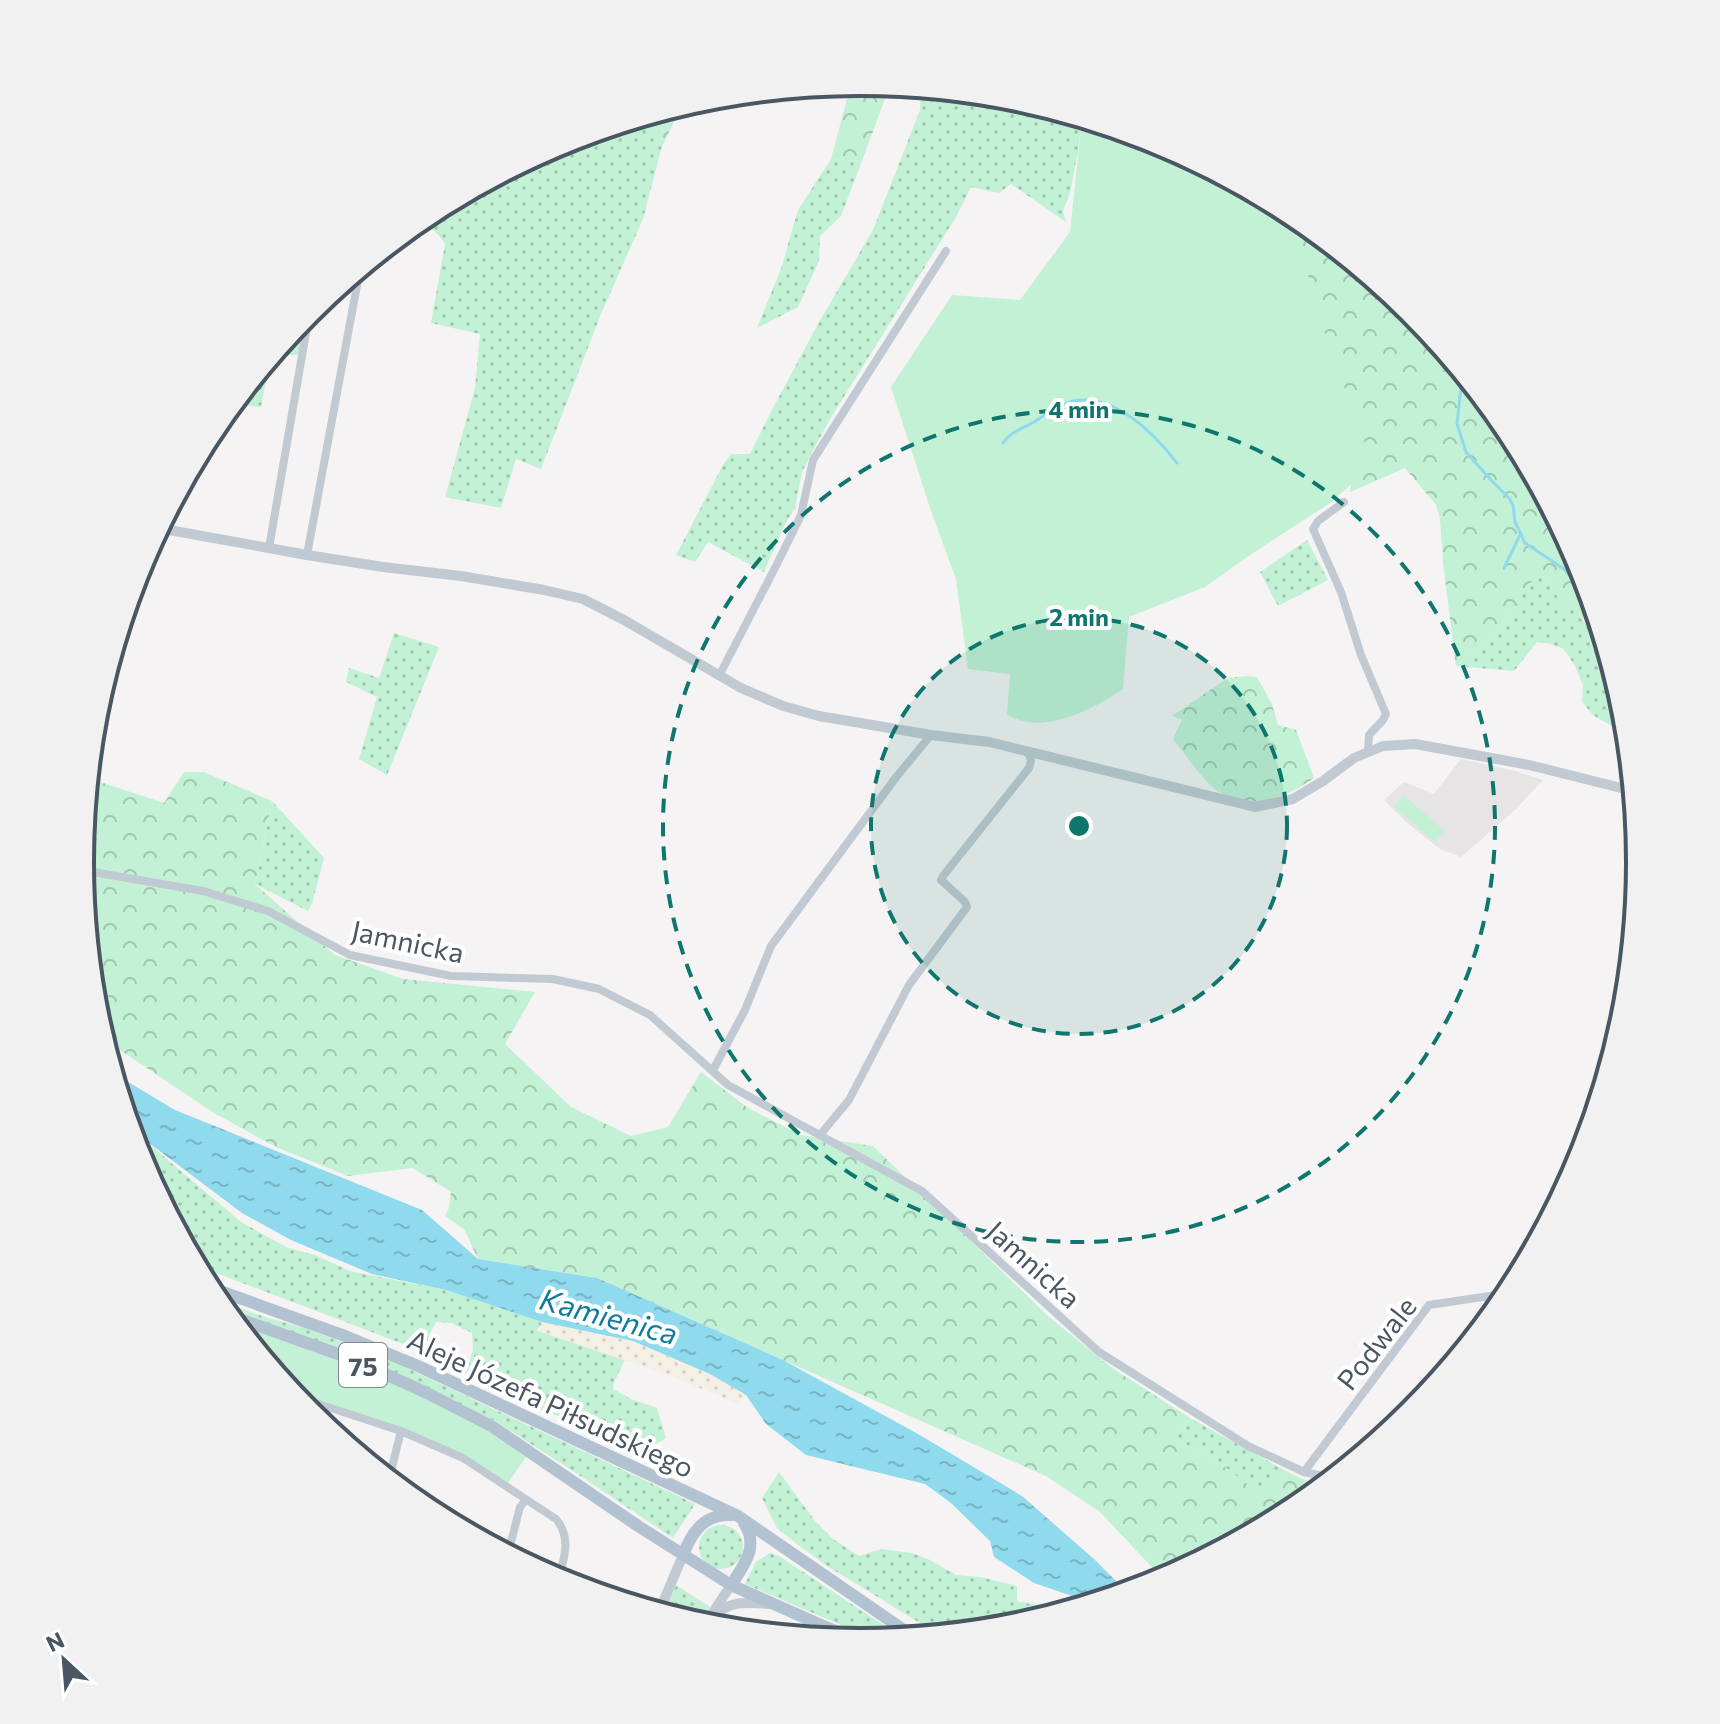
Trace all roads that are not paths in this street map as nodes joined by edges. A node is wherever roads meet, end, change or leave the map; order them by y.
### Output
1 (946, 251) dead end
2 (357, 284) edge
3 (306, 333) edge
4 (1344, 502) dead end
5 (170, 530) edge
6 (269, 548) junction
7 (307, 555) junction
8 (719, 676) junction
9 (931, 735) junction
10 (1028, 751) junction
11 (1368, 752) junction
12 (1622, 788) edge
13 (94, 872) edge
14 (713, 1070) junction
15 (820, 1135) junction
16 (227, 1294) edge
17 (1491, 1296) edge
18 (248, 1322) edge
19 (318, 1404) edge
20 (401, 1431) junction
21 (392, 1468) edge
22 (1304, 1472) junction
23 (1319, 1475) edge
24 (526, 1500) junction
25 (738, 1516) junction
26 (511, 1543) edge
27 (683, 1555) junction
28 (561, 1567) edge
29 (731, 1585) junction
30 (663, 1602) edge
31 (771, 1604) junction
32 (713, 1613) edge
33 (717, 1614) edge
34 (899, 1626) edge
35 (826, 1627) edge

1 - 8 street
2 - 7 street
3 - 6 street
4 - 11 street
5 - 6 street
6 - 7 street
7 - 8 street
8 - 9 street
9 - 10 street
9 - 14 street
10 - 11 street
10 - 15 street
11 - 12 street
13 - 14 street, Jamnicka
14 - 15 street, Jamnicka
15 - 22 street, Jamnicka
16 - 25 main road, Aleje Józefa Piłsudskiego / 75
17 - 22 street, Podwale
18 - 27 main road, Aleje Józefa Piłsudskiego / 75
19 - 20 street
20 - 21 street
20 - 24 street
22 - 23 street, Jamnicka
24 - 26 street
24 - 28 street
25 - 27 main road
25 - 29 main road
25 - 34 main road, Aleje Józefa Piłsudskiego / 75
27 - 29 main road, Aleje Józefa Piłsudskiego / 75
27 - 30 street
29 - 31 main road, Aleje Józefa Piłsudskiego / 75
29 - 32 street
31 - 33 street
31 - 35 main road, Aleje Józefa Piłsudskiego / 75

